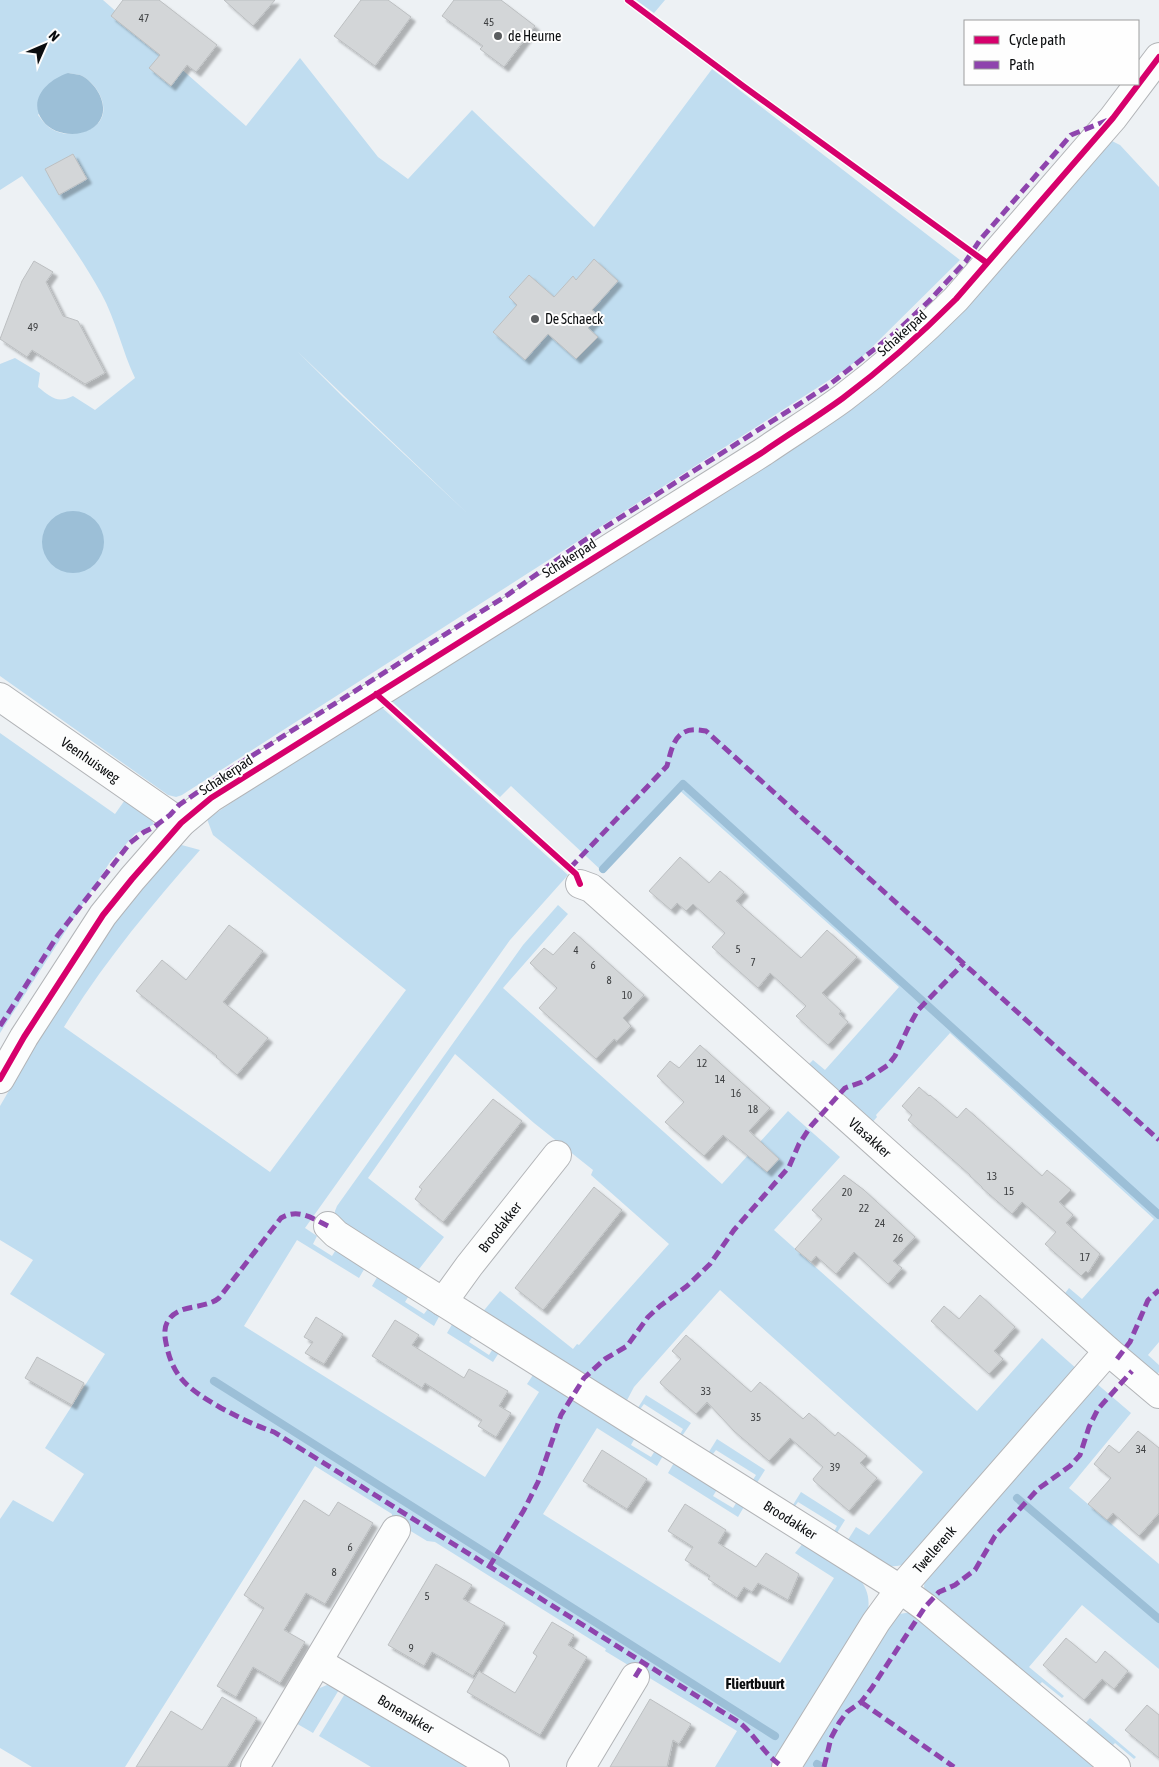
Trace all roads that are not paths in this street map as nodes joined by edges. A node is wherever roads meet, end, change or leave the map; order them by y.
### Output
1 (1159, 57) edge
2 (1139, 84) edge
3 (1138, 85) edge
4 (0, 697) edge
5 (181, 823) junction
6 (580, 884) dead end
7 (0, 1079) edge
8 (557, 1155) dead end
9 (328, 1226) dead end
10 (443, 1302) junction
11 (1108, 1351) junction
12 (1159, 1394) edge
13 (396, 1530) dead end
14 (900, 1589) junction
15 (318, 1662) junction
16 (635, 1677) dead end
17 (255, 1767) edge
18 (495, 1767) edge
19 (581, 1767) edge
20 (786, 1767) edge
21 (1116, 1767) edge

1 - 2 street, Schakerpad
3 - 5 street, Schakerpad
4 - 5 street, Veenhuisweg
5 - 7 street, Schakerpad
6 - 11 street, Vlasakker
8 - 10 street, Broodakker
9 - 10 street, Broodakker
10 - 14 street, Broodakker
11 - 12 street, Vlasakker
11 - 14 street, Twellerenk
13 - 15 street
14 - 20 street, Twellerenk
14 - 21 street, Broodakker
15 - 17 street
15 - 18 street, Bonenakker
16 - 19 street

